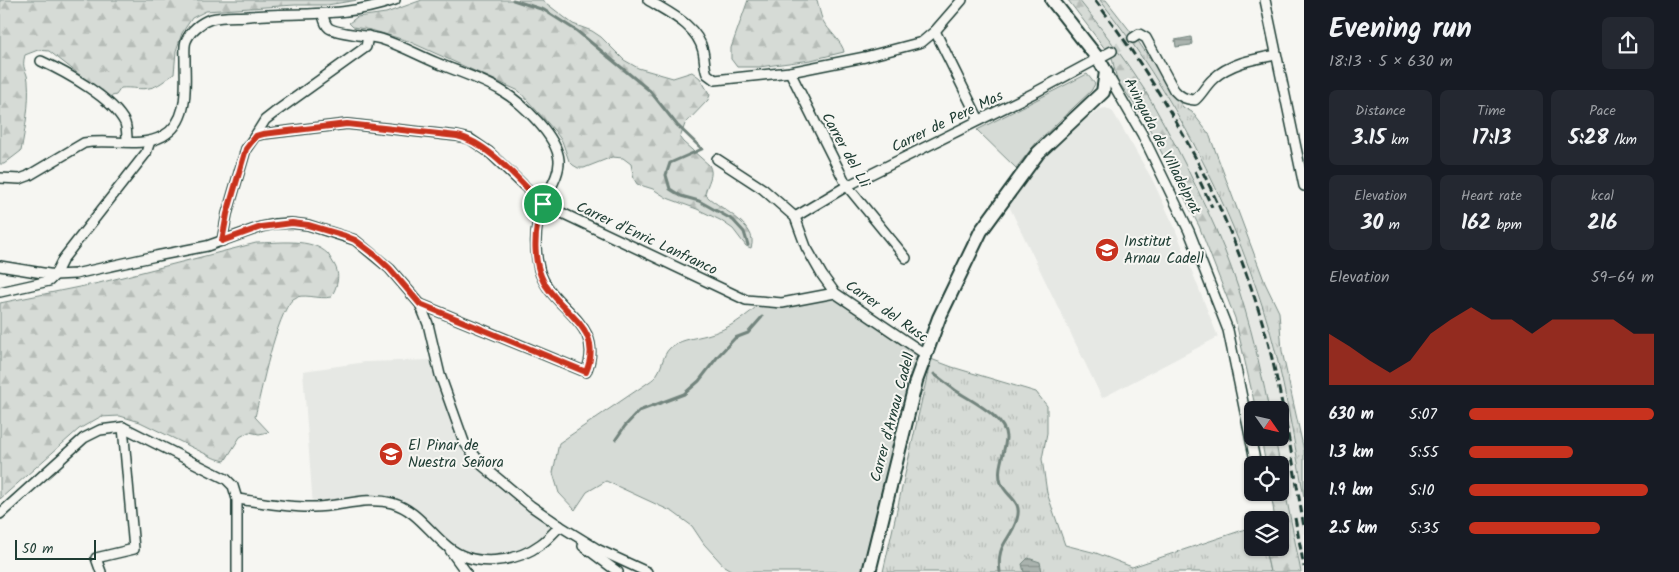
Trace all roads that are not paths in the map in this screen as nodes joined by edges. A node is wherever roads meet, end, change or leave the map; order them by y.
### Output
1 (395, 0) edge
2 (648, 0) edge
3 (962, 0) edge
4 (1052, 0) edge
5 (1265, 0) edge
6 (323, 15) junction
7 (935, 31) junction
8 (368, 36) junction
9 (1133, 38) dead end
10 (1112, 51) tunnel mouth
11 (1276, 55) junction
12 (1099, 60) junction
13 (41, 61) dead end
14 (790, 72) junction
15 (1106, 72) junction
16 (979, 120) junction
17 (256, 136) junction
18 (150, 141) junction
19 (127, 142) junction
20 (1300, 146) edge
21 (716, 159) dead end
22 (0, 178) edge
23 (847, 186) junction
24 (1304, 186) edge
25 (543, 204) junction
26 (795, 217) junction
27 (222, 241) junction
28 (906, 258) dead end
29 (0, 266) edge
30 (55, 275) junction
31 (0, 292) edge
32 (835, 293) junction
33 (420, 304) junction
34 (925, 354) junction
35 (123, 427) junction
36 (1254, 456) edge
37 (237, 498) junction
38 (0, 514) edge
39 (560, 526) junction
40 (448, 548) junction
41 (101, 572) edge
42 (237, 572) edge
43 (466, 572) edge
44 (618, 572) edge
45 (647, 572) edge
46 (869, 572) edge

1 - 6 street
2 - 14 street
3 - 7 street
4 - 12 street
5 - 11 street
6 - 8 street
6 - 18 street
7 - 14 street
7 - 16 street
8 - 17 street
8 - 25 street
9 - 11 street
10 - 12 street, Carrer de Pere Mas
11 - 20 street
12 - 15 street
12 - 16 street, Carrer de Pere Mas
13 - 19 street
14 - 23 street, Carrer del Lli
15 - 34 street, Carrer d'Arnau Cadell
15 - 36 street, Avinguda de Villadelprat
16 - 23 street, Carrer de Pere Mas
17 - 25 street, Carrer d'Enric Lanfranco
17 - 27 street
18 - 19 street
18 - 30 street
19 - 22 street
20 - 24 street
21 - 26 street, Carrer del Rusc
23 - 26 street, Carrer de Pere Mas
23 - 28 street, Carrer del Lli
25 - 32 street, Carrer d'Enric Lanfranco
25 - 33 street
26 - 32 street, Carrer del Rusc
27 - 30 street
27 - 33 street
29 - 30 street
30 - 31 street
32 - 34 street, Carrer del Rusc
33 - 39 street
34 - 46 street, Carrer d'Arnau Cadell
35 - 37 street
35 - 38 street
35 - 41 street
37 - 40 street
37 - 42 street
39 - 40 street
39 - 44 street
39 - 45 street
40 - 43 street

